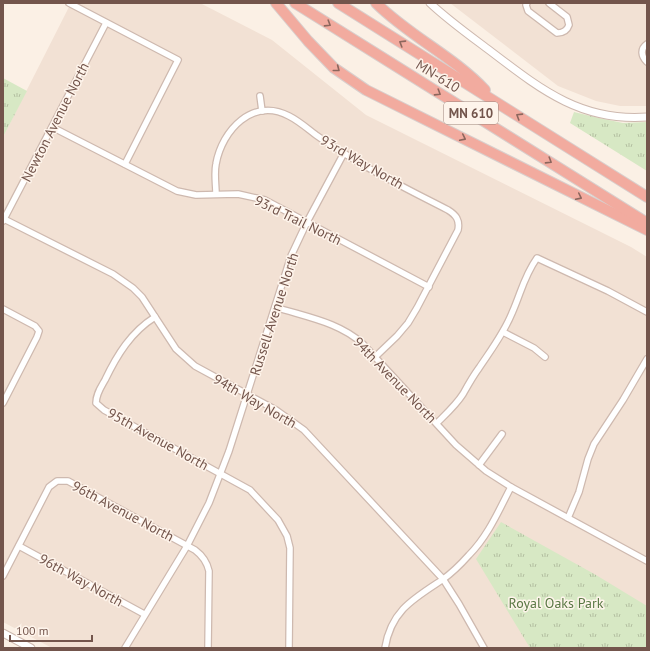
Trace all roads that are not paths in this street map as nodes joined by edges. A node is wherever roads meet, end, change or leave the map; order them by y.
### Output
1 (70, 3) edge
2 (276, 3) edge
3 (295, 3) edge
4 (338, 3) edge
5 (376, 3) edge
6 (430, 3) edge
7 (527, 3) edge
8 (548, 3) edge
9 (106, 23) junction
10 (647, 44) edge
11 (647, 62) edge
12 (260, 96) dead end
13 (494, 100) junction
14 (262, 111) junction
15 (647, 117) edge
16 (52, 127) junction
17 (344, 153) junction
18 (125, 164) junction
19 (216, 194) junction
20 (647, 197) edge
21 (4, 220) edge
22 (307, 222) junction
23 (647, 223) edge
24 (647, 230) edge
25 (429, 287) junction
26 (275, 307) junction
27 (3, 309) edge
28 (647, 312) edge
29 (155, 317) junction
30 (503, 332) junction
31 (375, 357) junction
32 (545, 357) dead end
33 (647, 359) edge
34 (645, 365) edge
35 (247, 395) junction
36 (3, 403) edge
37 (437, 423) junction
38 (502, 434) dead end
39 (479, 465) junction
40 (221, 474) junction
41 (511, 487) junction
42 (568, 518) junction
43 (18, 546) junction
44 (187, 546) junction
45 (646, 558) edge
46 (3, 576) edge
47 (443, 579) junction
48 (144, 614) junction
49 (3, 633) edge
50 (31, 648) edge
51 (125, 648) edge
52 (208, 648) edge
53 (289, 648) edge
54 (385, 648) edge
55 (484, 648) edge

1 - 9 street
2 -> 24 highway
3 -> 23 highway, MN-610 / MN 610
13 -> 4 highway, MN-610 / MN 610
5 - 13 highway
6 - 15 street
7 - 8 street
9 - 16 street, Newton Avenue North
9 - 18 street
10 - 11 street
12 - 14 street
20 -> 13 highway, MN-610 / MN 610
14 - 17 street, 93rd Way North
14 - 19 street
16 - 18 street, 93rd Trail North
16 - 21 street, Newton Avenue North
17 - 22 street, Russell Avenue North
17 - 25 street, 93rd Way North
18 - 19 street, 93rd Trail North
19 - 22 street, 93rd Trail North
21 - 29 street, 94th Way North
22 - 25 street, 93rd Trail North
22 - 26 street, Russell Avenue North
25 - 31 street
26 - 31 street, 94th Avenue North
26 - 35 street, Russell Avenue North
27 - 36 street
28 - 30 street
29 - 35 street, 94th Way North
29 - 40 street, 95th Avenue North
30 - 32 street
30 - 37 street
31 - 37 street, 94th Avenue North
33 - 34 street
34 - 42 street
35 - 40 street, Russell Avenue North
35 - 47 street, 94th Way North
37 - 39 street, 94th Avenue North
38 - 39 street
39 - 41 street, 94th Avenue North
40 - 44 street, Russell Avenue North
40 - 53 street, 95th Avenue North
41 - 42 street, 94th Avenue North
41 - 47 street
42 - 45 street, 94th Avenue North
43 - 44 street, 96th Avenue North
43 - 46 street
43 - 48 street, 96th Way North
44 - 48 street, Russell Avenue North
44 - 52 street, 96th Avenue North
47 - 54 street
47 - 55 street, 94th Way North
48 - 51 street, Russell Avenue North
49 - 50 street

